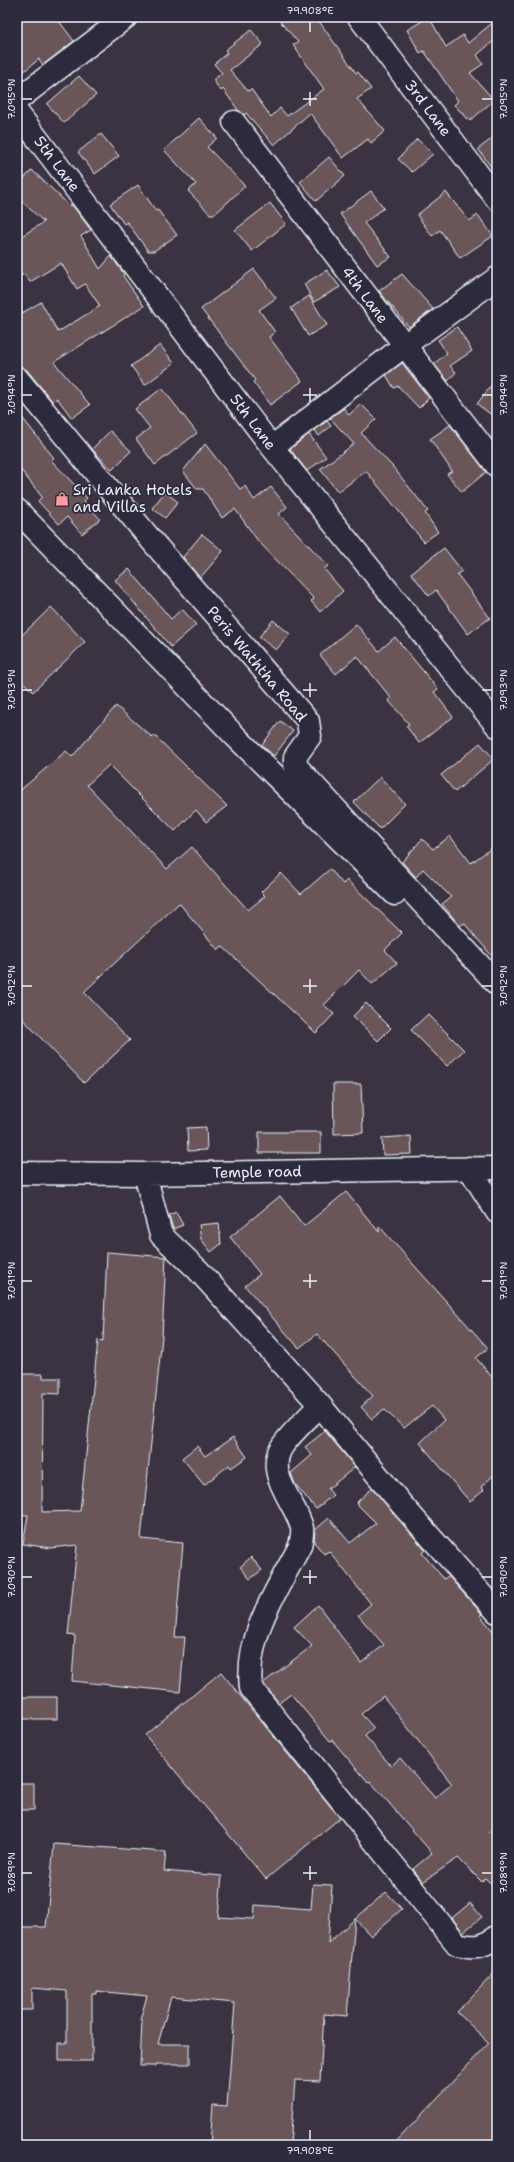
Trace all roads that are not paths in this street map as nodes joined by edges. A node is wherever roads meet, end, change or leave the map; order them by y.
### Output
1 (126, 17) edge
2 (359, 17) edge
3 (17, 100) edge
4 (17, 112) edge
5 (234, 122) dead end
6 (497, 199) edge
7 (497, 278) edge
8 (404, 346) junction
9 (17, 378) edge
10 (272, 447) junction
11 (497, 466) edge
12 (17, 510) edge
13 (497, 726) edge
14 (497, 984) edge
15 (497, 1000) edge
16 (470, 1168) junction
17 (497, 1168) edge
18 (17, 1173) edge
19 (145, 1174) junction
20 (497, 1212) edge
21 (320, 1405) junction
22 (497, 1612) edge
23 (497, 1936) edge

1 - 3 street
2 - 6 street, 3rd Lane
4 - 10 street, 5th Lane
5 - 8 street, 4th Lane
7 - 8 street
8 - 10 street
8 - 11 street, 4th Lane
9 - 14 street, Peris Waththa Road
10 - 13 street, 5th Lane
12 - 15 street
16 - 17 street, Temple road
16 - 19 street, Temple road
16 - 20 street
18 - 19 street, Temple road
19 - 21 street
21 - 22 street
21 - 23 street

